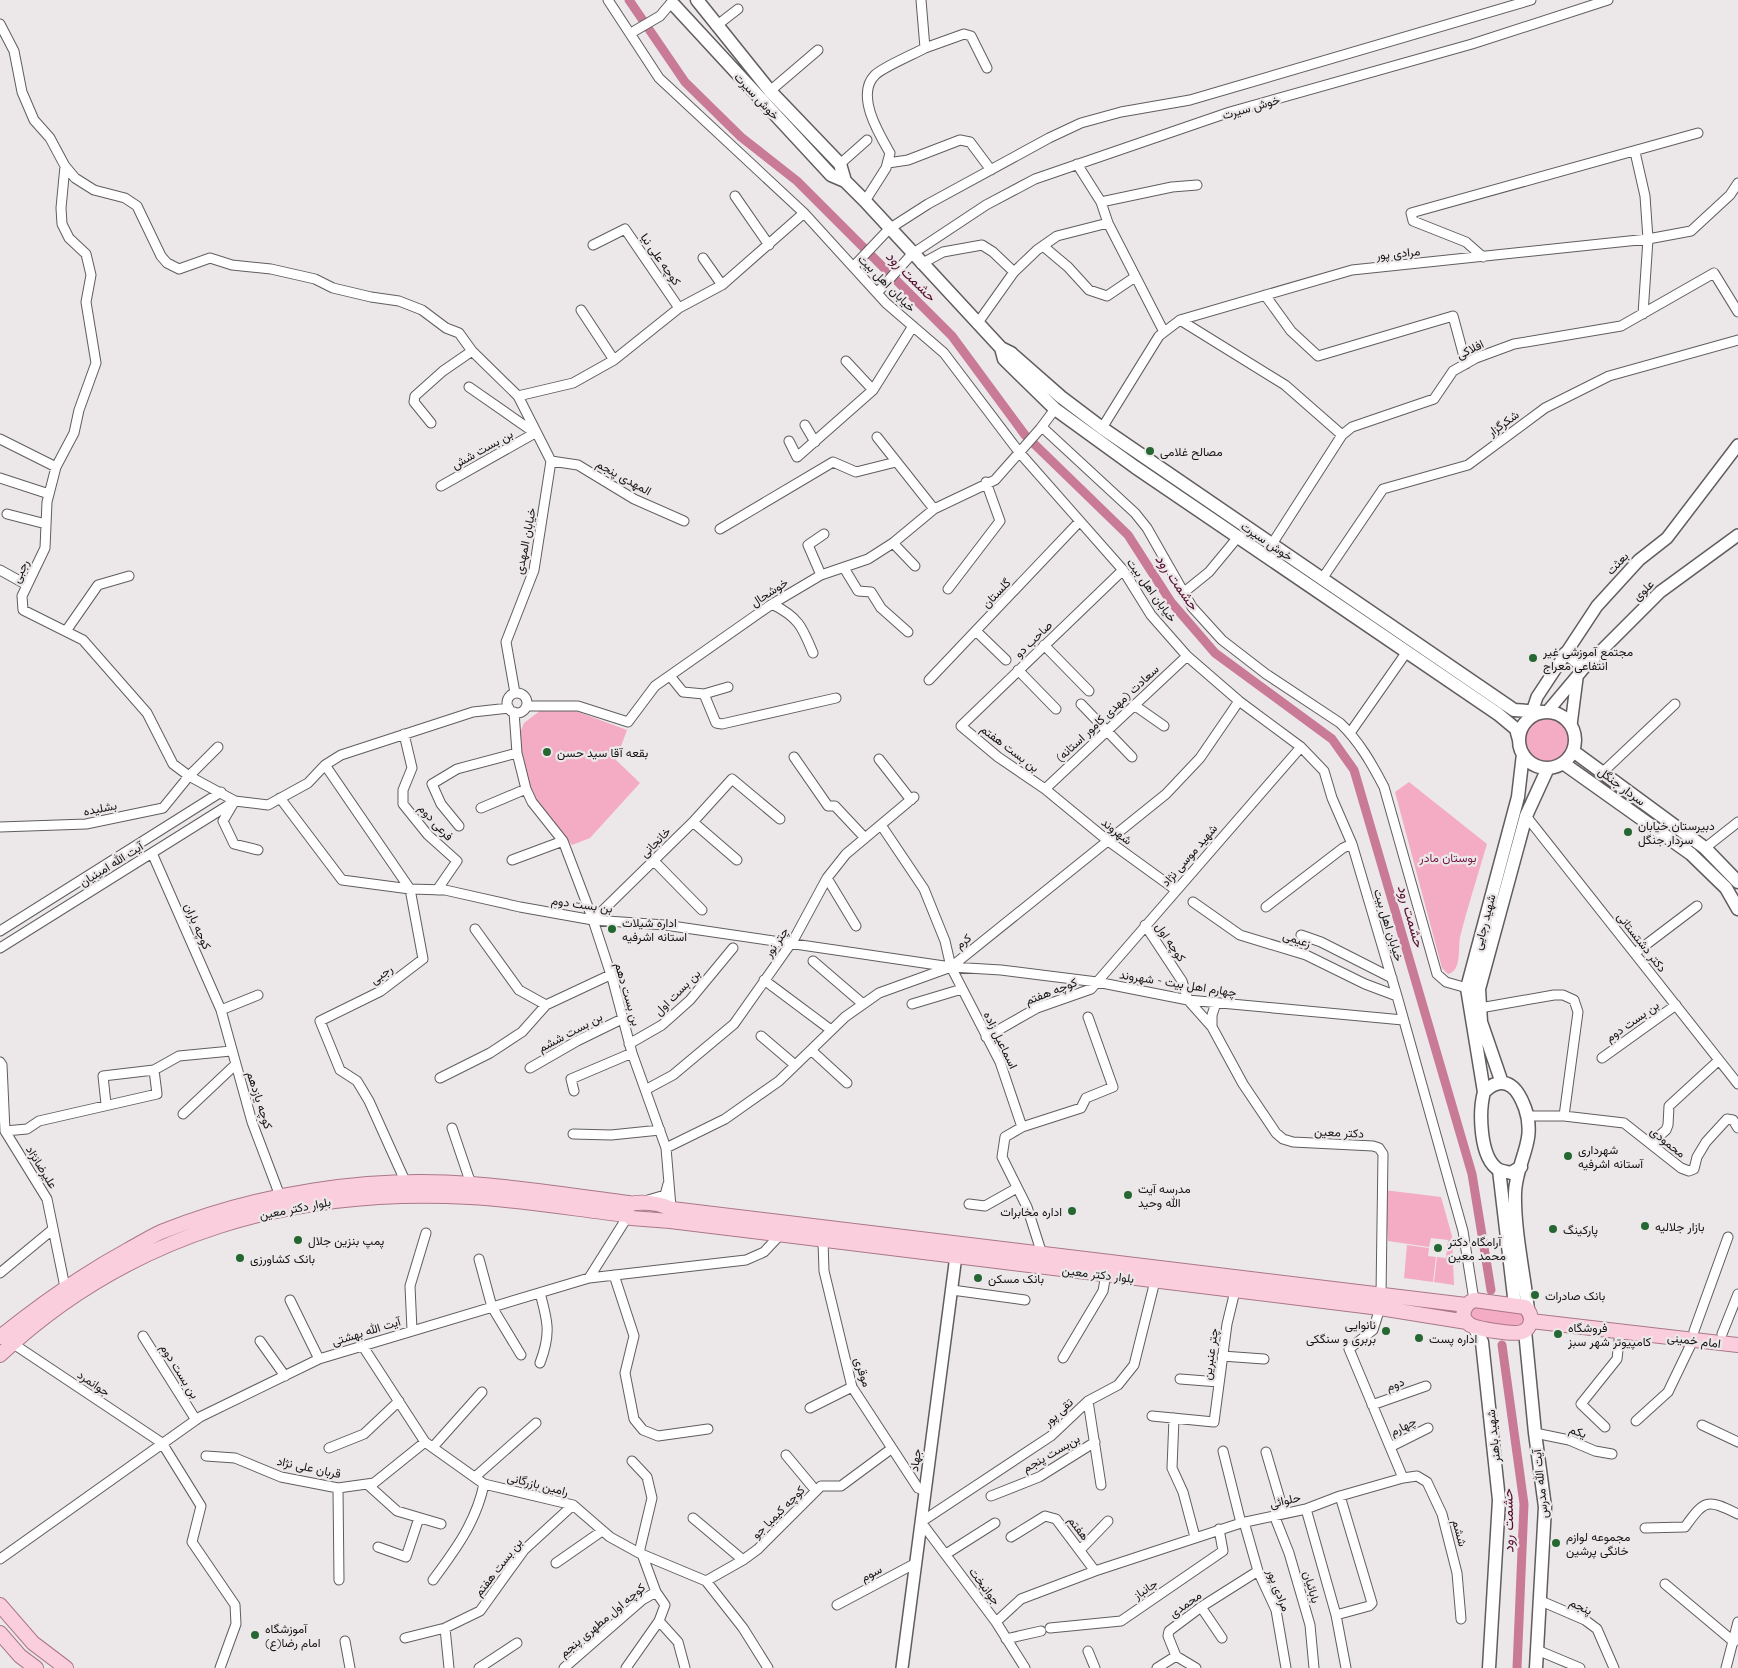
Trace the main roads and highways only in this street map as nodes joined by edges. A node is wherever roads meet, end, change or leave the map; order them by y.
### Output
1 (690, 0) edge
2 (698, 0) edge
3 (671, 3) edge
4 (845, 182) junction
5 (1001, 348) junction
6 (1470, 679) junction
7 (1462, 690) junction
8 (1541, 712) junction
9 (1519, 740) junction
10 (1573, 751) junction
11 (1523, 754) junction
12 (1563, 763) junction
13 (1548, 768) junction
14 (1738, 882) edge
15 (1738, 909) edge
16 (1502, 1083) junction
17 (1484, 1092) junction
18 (1521, 1167) junction
19 (1499, 1170) junction
20 (631, 1209) junction
21 (671, 1212) junction
22 (957, 1250) junction
23 (1380, 1302) junction
24 (1470, 1302) junction
25 (1515, 1305) junction
26 (1529, 1319) junction
27 (1470, 1324) junction
28 (1694, 1335) junction
29 (1738, 1336) edge
30 (3, 1338) edge
31 (1738, 1345) edge
32 (0, 1355) edge
33 (0, 1605) edge
34 (0, 1633) edge
35 (36, 1668) edge
36 (66, 1668) edge
37 (1489, 1668) edge
38 (1536, 1668) edge

1 - 3 main road
2 - 4 main road, خوش سیرت
3 - 4 main road, خوش سیرت
4 - 5 main road, خوش سیرت
5 - 6 main road, خوش سیرت
5 - 7 main road, خوش سیرت
6 - 7 main road
6 - 8 main road, خوش سیرت
7 - 9 main road, خوش سیرت
8 - 9 main road
8 - 10 main road
9 - 11 main road
10 - 12 main road
10 - 14 main road, سردار جنگل
11 - 13 main road
11 - 17 main road, شهید رجایی
12 - 13 main road
12 - 15 main road
13 - 16 main road, شهید رجایی
16 - 17 main road
16 - 18 main road
17 - 19 main road, شهید رجایی
18 - 19 main road
18 - 26 main road
19 - 25 main road
20 - 21 main road
20 - 30 main road, بلوار دکتر معین
20 - 30 main road, بلوار دکتر معین
21 - 22 main road, بلوار دکتر معین
21 - 22 main road, بلوار دکتر معین
22 - 23 main road, بلوار دکتر معین
22 - 23 main road, بلوار دکتر معین
23 - 24 main road, بلوار دکتر معین
23 - 27 main road, بلوار دکتر معین
24 - 25 main road, بلوار دکتر معین
24 - 27 main road
25 - 26 main road, بلوار دکتر معین
26 - 27 main road, بلوار دکتر معین
26 - 28 main road, امام خمینی
26 - 28 main road, امام خمینی
26 - 38 main road, آیت الله مدرس
27 - 37 main road, شهید باهنر
28 - 29 main road, امام خمینی
28 - 31 main road, امام خمینی
30 - 32 main road, بلوار دکتر معین
33 - 36 main road
34 - 35 main road

